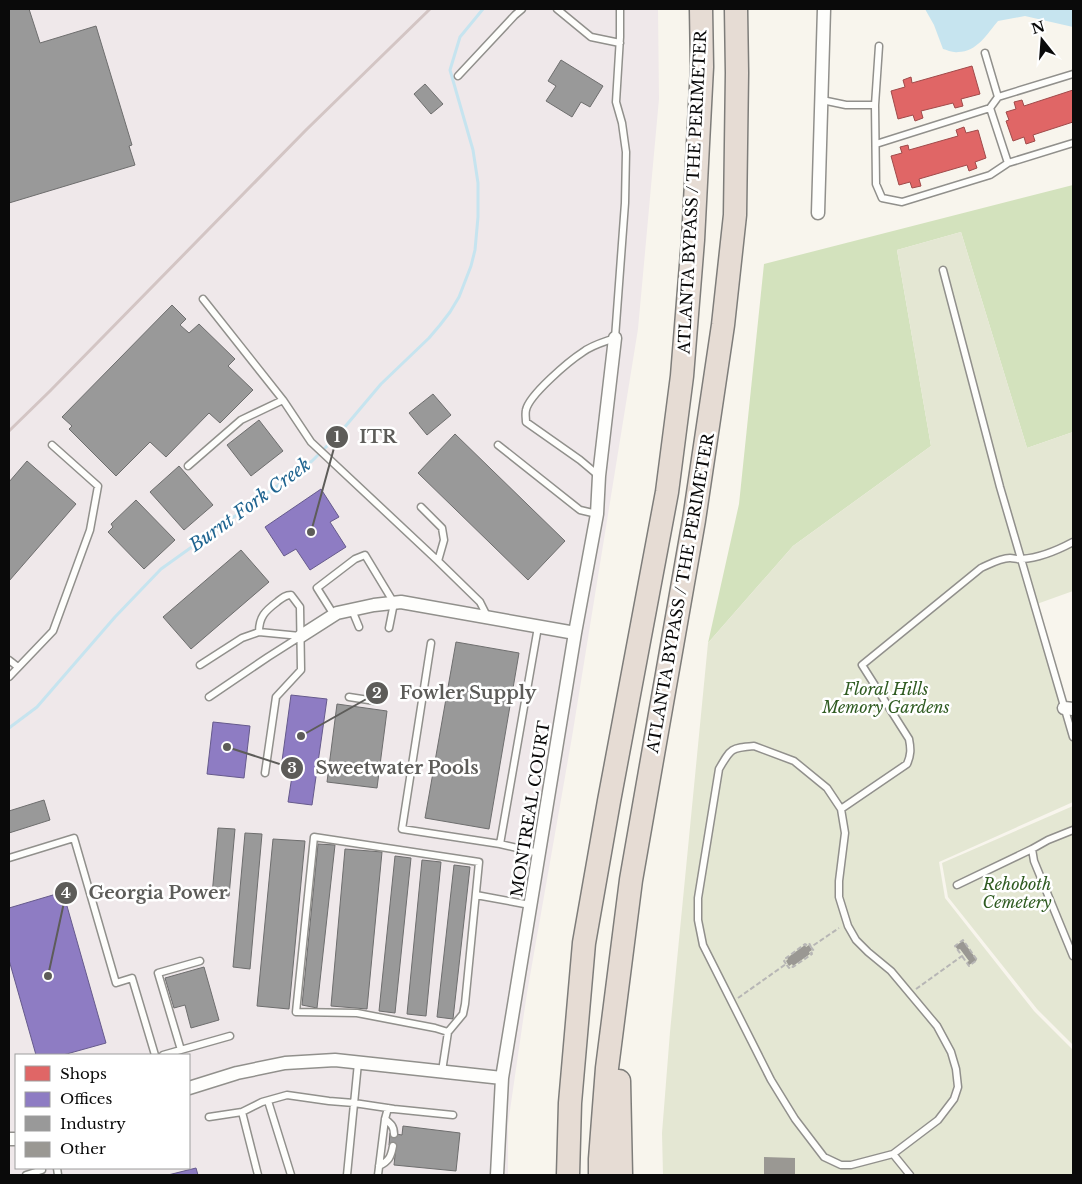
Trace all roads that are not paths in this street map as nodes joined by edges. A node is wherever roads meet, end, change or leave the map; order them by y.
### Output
1 (522, 9) edge
2 (558, 9) edge
3 (620, 9) edge
4 (701, 9) edge
5 (736, 9) edge
6 (824, 9) edge
7 (620, 43) junction
8 (879, 46) dead end
9 (985, 53) dead end
10 (1073, 74) edge
11 (458, 76) dead end
12 (998, 97) junction
13 (822, 100) junction
14 (875, 105) junction
15 (990, 108) junction
16 (1073, 143) edge
17 (876, 144) junction
18 (1008, 163) junction
19 (818, 213) dead end
20 (943, 270) dead end
21 (202, 299) dead end
22 (615, 338) junction
23 (283, 400) junction
24 (52, 445) dead end
25 (498, 445) dead end
26 (188, 466) dead end
27 (600, 476) junction
28 (421, 507) dead end
29 (597, 514) junction
30 (1073, 542) edge
31 (1021, 560) junction
32 (438, 561) junction
33 (394, 603) junction
34 (352, 610) junction
35 (334, 615) junction
36 (488, 617) junction
37 (538, 626) junction
38 (360, 627) dead end
39 (389, 628) dead end
40 (259, 632) junction
41 (575, 633) junction
42 (301, 636) junction
43 (431, 644) dead end
44 (9, 660) edge
45 (200, 665) dead end
46 (18, 667) junction
47 (9, 677) edge
48 (209, 697) dead end
49 (349, 697) dead end
50 (375, 701) dead end
51 (1069, 709) edge
52 (1073, 736) edge
53 (265, 773) dead end
54 (841, 809) junction
55 (1073, 830) edge
56 (500, 844) junction
57 (1032, 849) junction
58 (539, 853) junction
59 (9, 858) edge
60 (957, 885) dead end
61 (476, 896) junction
62 (530, 905) junction
63 (1073, 956) edge
64 (200, 961) dead end
65 (617, 999) junction
66 (448, 1032) junction
67 (230, 1036) dead end
68 (181, 1050) junction
69 (155, 1054) edge
70 (167, 1054) edge
71 (358, 1062) junction
72 (442, 1071) junction
73 (502, 1078) junction
74 (190, 1088) edge
75 (268, 1101) junction
76 (354, 1103) junction
77 (388, 1108) junction
78 (242, 1112) junction
79 (453, 1115) dead end
80 (209, 1117) dead end
81 (385, 1120) junction
82 (394, 1134) dead end
83 (393, 1146) dead end
84 (893, 1154) junction
85 (379, 1166) junction
86 (42, 1169) edge
87 (31, 1175) edge
88 (258, 1175) edge
89 (291, 1175) edge
90 (347, 1175) edge
91 (378, 1175) edge
92 (497, 1175) edge
93 (568, 1175) edge
94 (600, 1175) edge
95 (621, 1175) edge
96 (910, 1175) edge

1 - 11 lane
2 - 7 lane
3 - 7 lane
4 - 93 highway, ATLANTA BYPASS / THE PERIMETER
5 - 65 highway, ATLANTA BYPASS / THE PERIMETER
6 - 13 street
7 - 22 lane
8 - 14 lane
9 - 12 lane
10 - 12 lane
12 - 15 lane
13 - 14 lane
13 - 19 street
14 - 17 lane
15 - 17 lane
15 - 18 lane
16 - 18 lane
17 - 18 lane
20 - 31 lane
21 - 23 lane
22 - 27 street, MONTREAL COURT
22 - 27 lane
23 - 26 lane
23 - 32 lane
24 - 46 lane
25 - 29 lane
27 - 29 street, MONTREAL COURT
28 - 32 lane
29 - 41 street, MONTREAL COURT
30 - 31 lane
31 - 51 lane
31 - 54 lane
32 - 36 lane
33 - 34 street
33 - 35 lane
33 - 36 street
33 - 39 lane
34 - 35 street
34 - 38 lane
35 - 42 street
36 - 37 street
37 - 41 street
37 - 56 lane
40 - 42 lane
40 - 42 lane
40 - 45 lane
41 - 58 street, MONTREAL COURT
42 - 48 lane
42 - 53 lane
43 - 56 lane
44 - 46 lane
46 - 47 lane
49 - 50 lane
51 - 52 lane
54 - 84 lane
54 - 84 lane
55 - 57 lane
56 - 58 lane
57 - 60 lane
57 - 63 lane
58 - 62 street, MONTREAL COURT
59 - 69 lane
61 - 62 lane
61 - 66 lane
61 - 66 lane
62 - 73 street, MONTREAL COURT
64 - 68 lane
65 - 94 highway, ATLANTA BYPASS / THE PERIMETER
65 - 95 highway
66 - 72 lane
67 - 68 lane
68 - 70 lane
71 - 72 street
71 - 74 street
71 - 76 lane
72 - 73 street
73 - 92 street, MONTREAL COURT
75 - 76 lane
75 - 78 lane
75 - 89 lane
76 - 77 lane
76 - 90 lane
77 - 79 lane
77 - 81 lane
78 - 80 lane
78 - 88 lane
81 - 82 lane
81 - 85 lane
83 - 85 lane
84 - 96 lane
85 - 91 lane
86 - 87 lane

